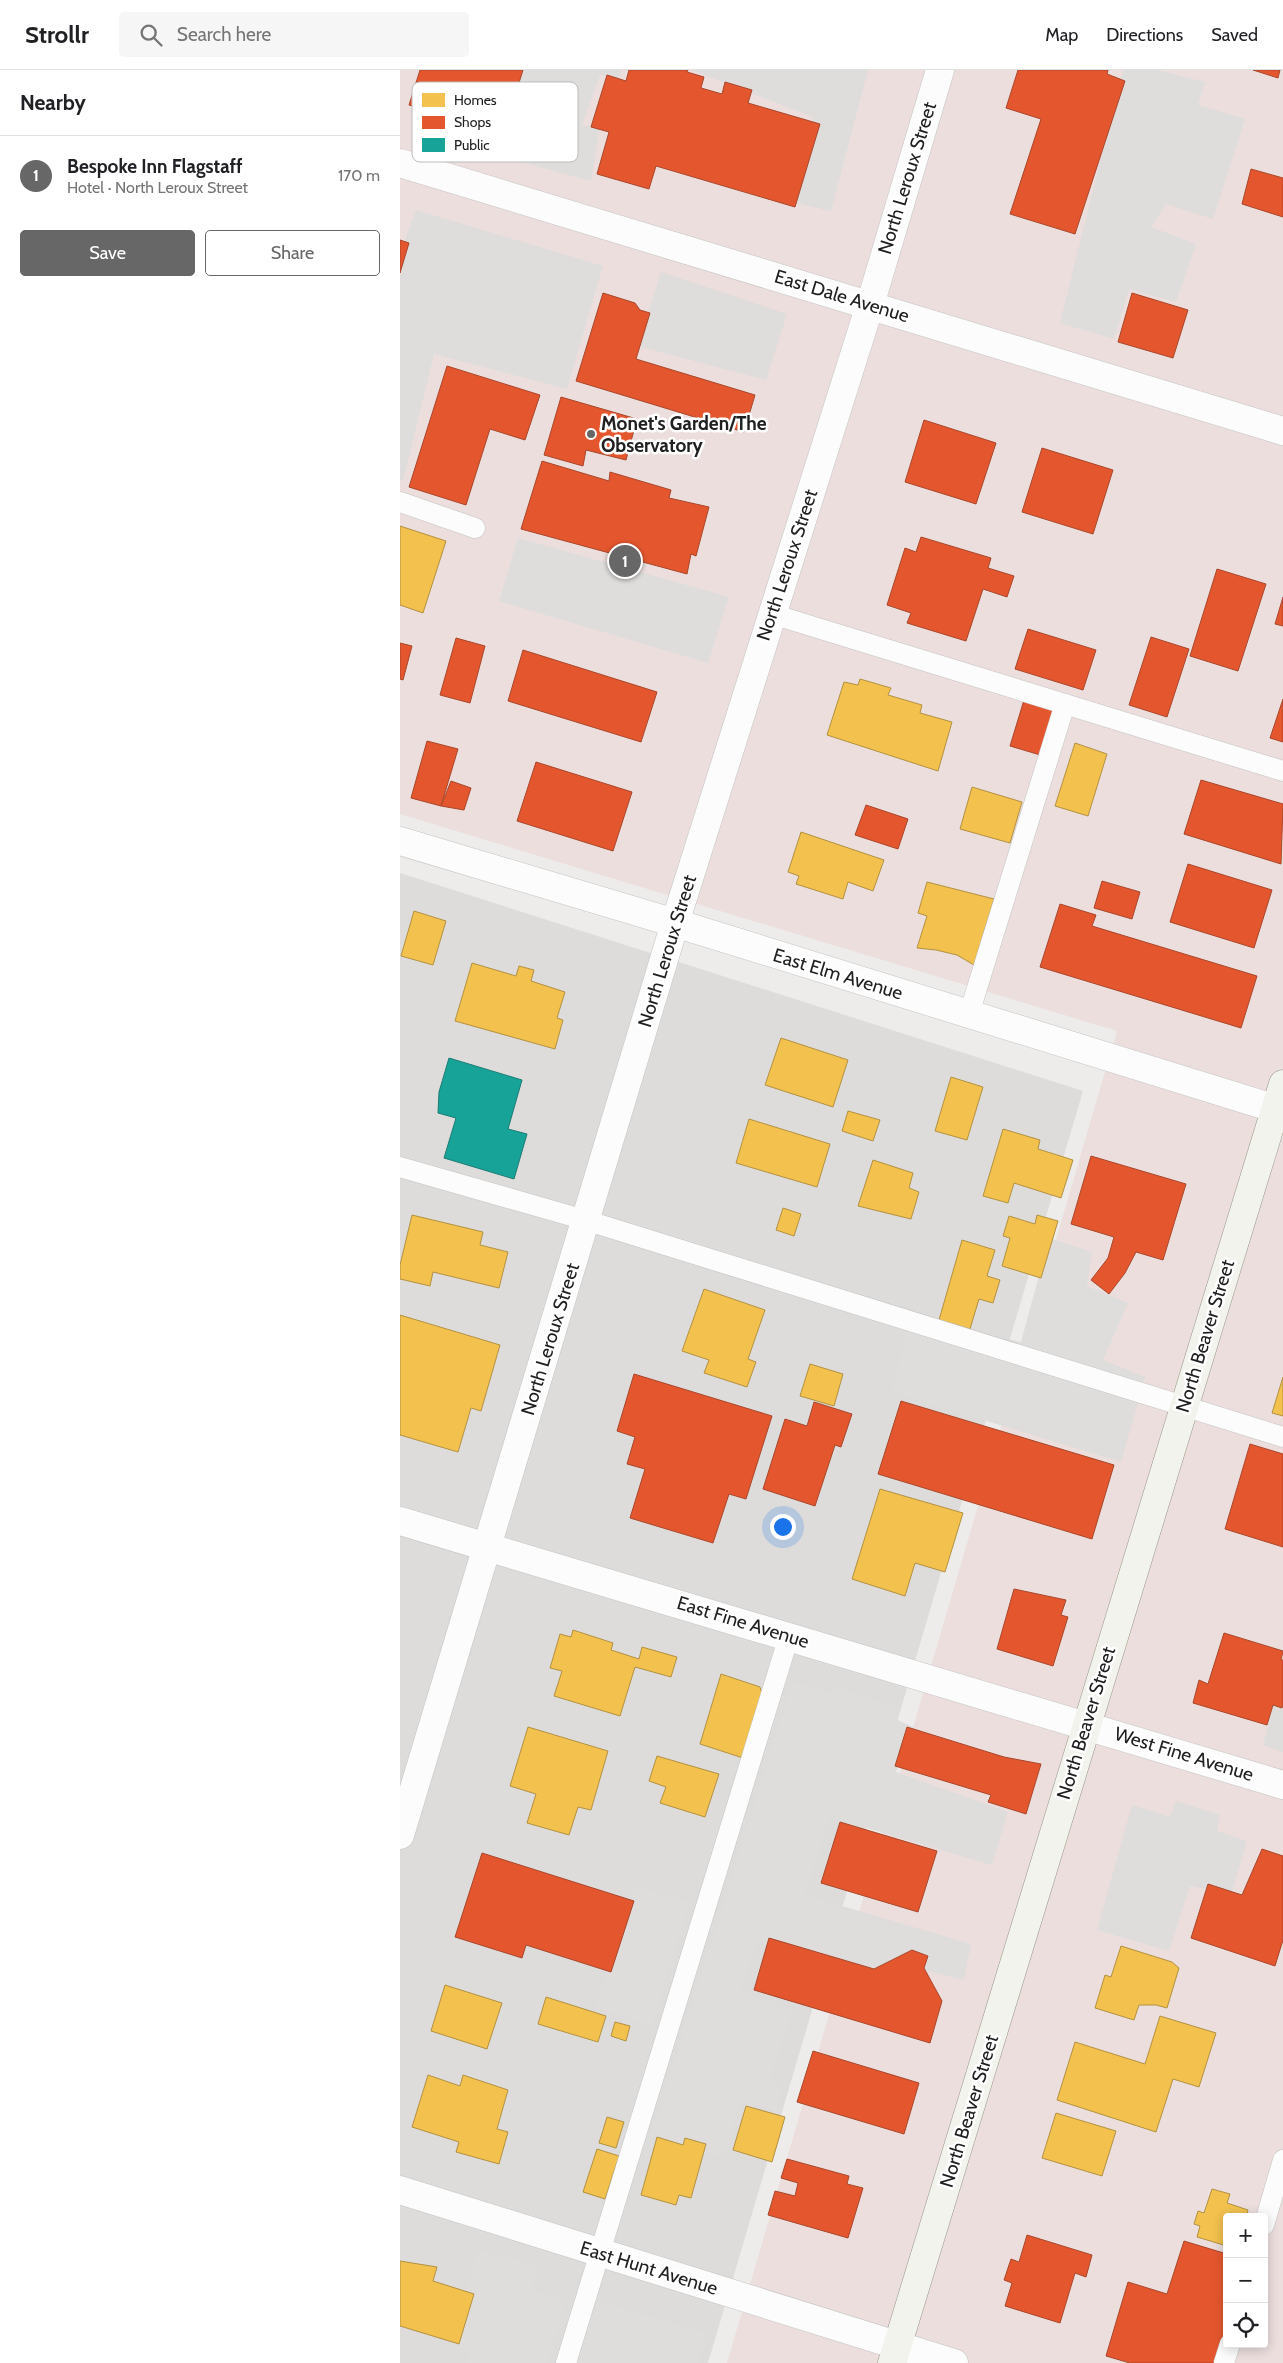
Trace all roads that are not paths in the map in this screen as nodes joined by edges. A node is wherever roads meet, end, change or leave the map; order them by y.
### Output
1 (940, 70) edge
2 (400, 163) edge
3 (870, 305) junction
4 (1283, 432) edge
5 (400, 502) edge
6 (475, 528) dead end
7 (772, 614) junction
8 (1065, 704) junction
9 (1283, 771) edge
10 (400, 841) edge
11 (675, 923) junction
12 (969, 1014) junction
13 (1280, 1101) edge
14 (400, 1167) edge
15 (585, 1220) junction
16 (1184, 1406) junction
17 (1283, 1437) edge
18 (400, 1521) edge
19 (488, 1547) junction
20 (789, 1636) junction
21 (1086, 1724) junction
22 (1283, 1784) edge
23 (400, 1835) edge
24 (1283, 2160) edge
25 (400, 2190) edge
26 (1268, 2213) edge
27 (600, 2252) junction
28 (1229, 2348) edge
29 (895, 2354) edge
30 (566, 2363) edge
31 (954, 2363) edge
32 (1224, 2363) edge

1 - 3 street, North Leroux Street
2 - 3 street, East Dale Avenue
3 - 4 street, East Dale Avenue
3 - 7 street, North Leroux Street
5 - 6 lane
7 - 8 lane
7 - 11 street, North Leroux Street
8 - 9 lane
8 - 12 lane
10 - 11 street, East Elm Avenue
11 - 12 street, East Elm Avenue
11 - 15 street, North Leroux Street
12 - 13 street, East Elm Avenue
13 - 16 street, North Beaver Street
14 - 15 lane
15 - 16 lane
15 - 19 street, North Leroux Street
16 - 17 lane
16 - 21 street, North Beaver Street
18 - 19 street, East Fine Avenue
19 - 20 street, East Fine Avenue
19 - 23 street, North Leroux Street
20 - 21 street, East Fine Avenue
20 - 27 lane
21 - 22 street, West Fine Avenue
21 - 29 street, North Beaver Street
24 - 26 lane
25 - 27 street, East Hunt Avenue
27 - 29 street, East Hunt Avenue
27 - 30 lane
28 - 32 lane
29 - 31 street, East Hunt Avenue

